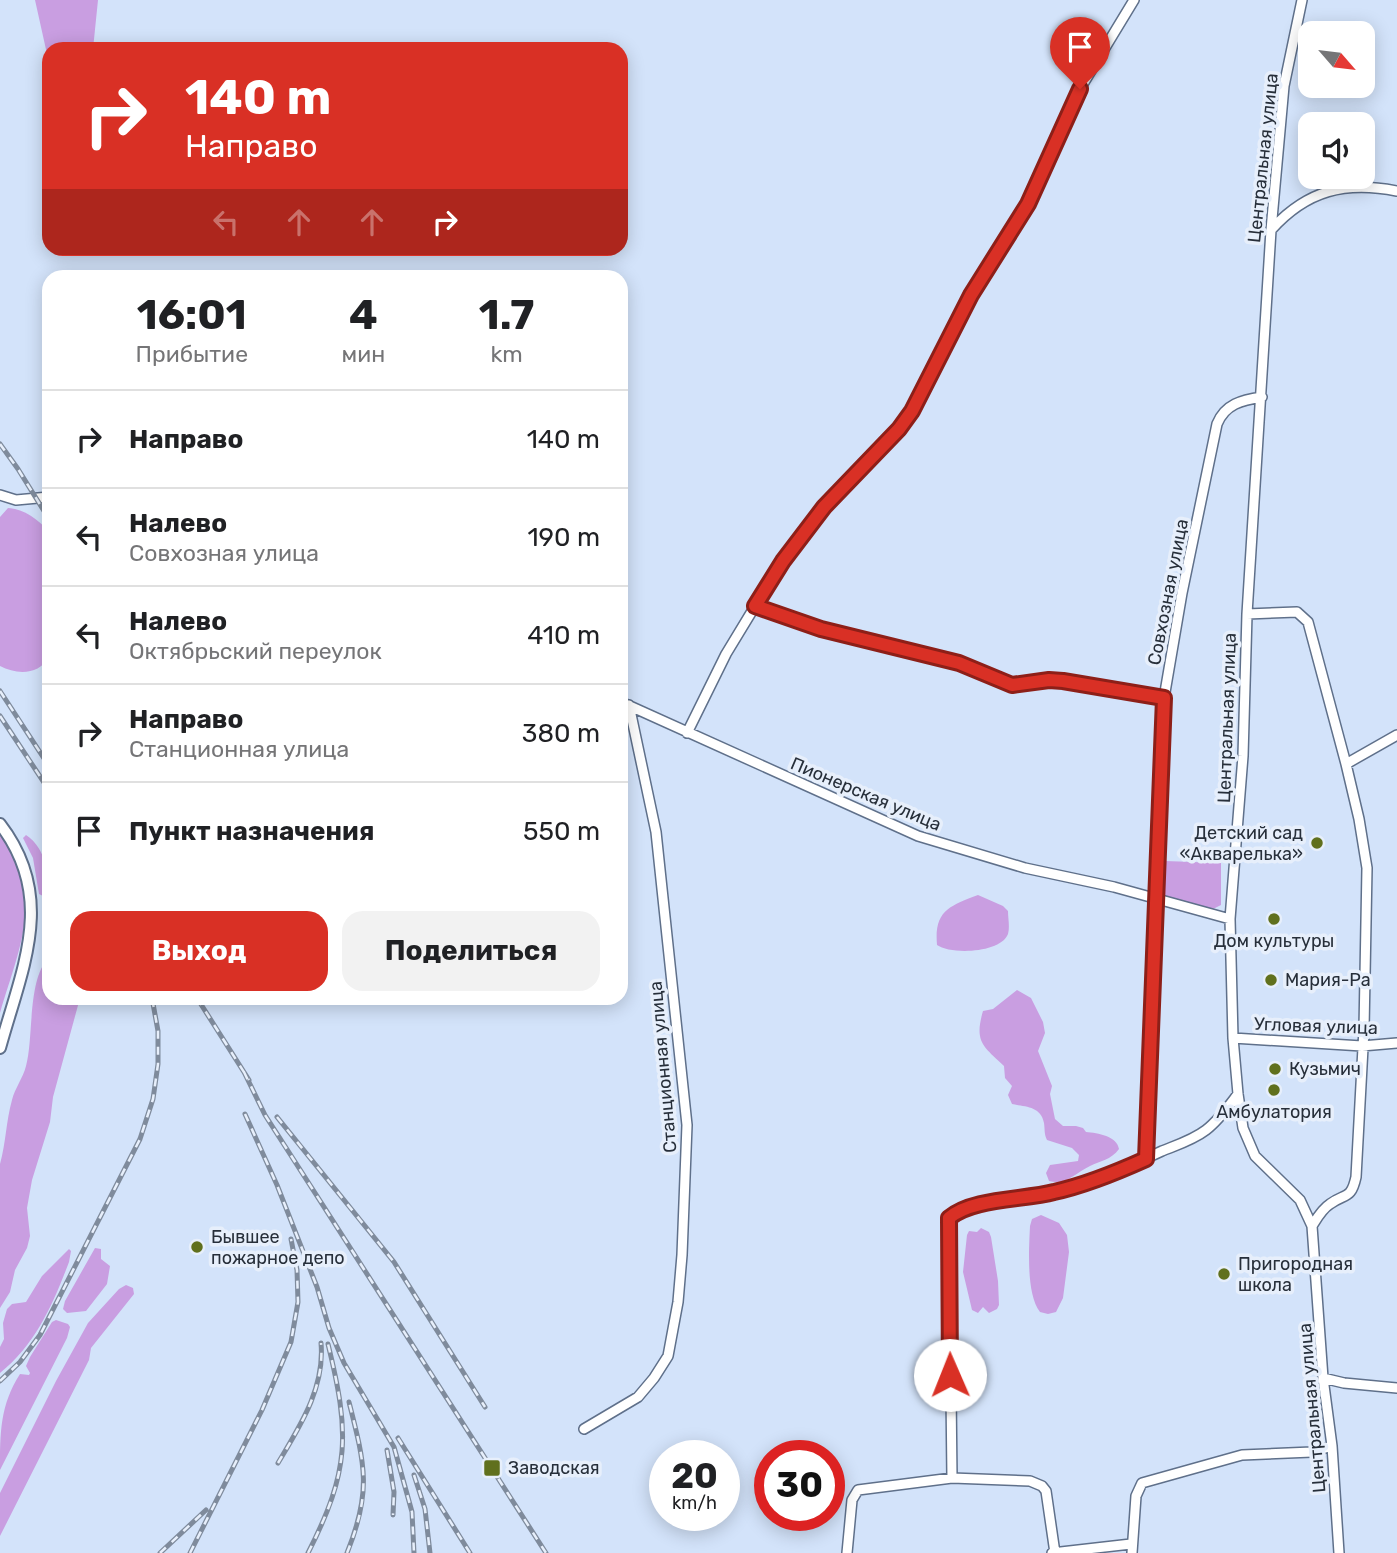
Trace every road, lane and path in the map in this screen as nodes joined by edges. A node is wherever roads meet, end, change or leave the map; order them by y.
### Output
1 (1134, 0) edge
2 (1302, 0) edge
3 (1397, 191) edge
4 (1271, 230) junction
5 (1262, 397) junction
6 (0, 495) edge
7 (42, 498) edge
8 (755, 606) junction
9 (1247, 614) junction
10 (1164, 698) junction
11 (628, 705) edge
12 (628, 716) edge
13 (687, 733) junction
14 (1397, 735) edge
15 (1346, 764) junction
16 (0, 824) edge
17 (1157, 900) junction
18 (1230, 919) junction
19 (1233, 1038) junction
20 (1397, 1043) edge
21 (1362, 1046) junction
22 (0, 1048) edge
23 (1238, 1094) junction
24 (1146, 1159) junction
25 (1312, 1226) junction
26 (1323, 1378) junction
27 (1397, 1388) edge
28 (584, 1429) dead end
29 (1332, 1446) junction
30 (952, 1478) junction
31 (1132, 1548) edge
32 (847, 1553) edge
33 (1053, 1553) edge
34 (1339, 1553) edge

1 - 8 street
2 - 4 street, Центральная улица
3 - 4 street
4 - 5 street, Центральная улица
5 - 9 street, Центральная улица
5 - 10 street, Совхозная улица
6 - 7 street
8 - 10 street
8 - 13 street
9 - 15 street, Центральная улица
9 - 18 street, Центральная улица
10 - 17 street, Совхозная улица
11 - 13 street, Пионерская улица
12 - 28 street, Станционная улица
13 - 17 street, Пионерская улица
14 - 15 street
15 - 21 street, Центральная улица
16 - 22 main road
17 - 18 street, Пионерская улица
17 - 24 street, Совхозная улица
18 - 19 street, Центральная улица
19 - 21 street, Угловая улица
19 - 23 street, Центральная улица
20 - 21 street, Угловая улица
21 - 25 street, Центральная улица
23 - 24 street
23 - 25 street, Центральная улица
24 - 30 street
25 - 26 street, Центральная улица
26 - 27 street
26 - 29 street, Центральная улица
29 - 31 street
29 - 34 street, Центральная улица
30 - 32 street
30 - 33 street
31 - 33 street

